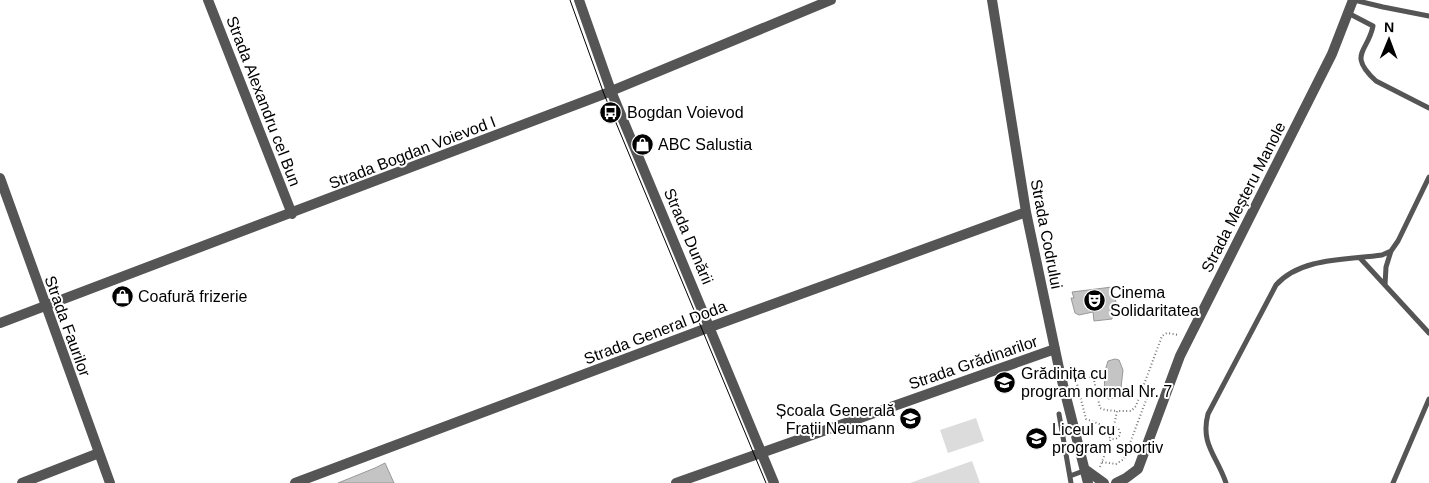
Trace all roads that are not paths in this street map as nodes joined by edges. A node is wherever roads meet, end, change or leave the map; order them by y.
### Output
1 (208, 0) edge
2 (579, 0) edge
3 (831, 0) edge
4 (992, 0) edge
5 (1354, 0) edge
6 (1348, 13) junction
7 (1429, 16) edge
8 (611, 91) junction
9 (1429, 108) edge
10 (1429, 177) edge
11 (0, 178) edge
12 (1026, 212) junction
13 (292, 214) junction
14 (1391, 252) junction
15 (1360, 258) junction
16 (1385, 285) junction
17 (45, 306) junction
18 (0, 323) edge
19 (710, 326) junction
20 (1429, 333) edge
21 (1055, 349) junction
22 (1429, 399) edge
23 (1059, 414) dead end
24 (762, 452) junction
25 (99, 453) junction
26 (1138, 468) junction
27 (1086, 470) junction
28 (1070, 476) junction
29 (1096, 481) edge
30 (22, 483) edge
31 (110, 483) edge
32 (295, 483) edge
33 (676, 483) edge
34 (774, 483) edge
35 (1071, 483) edge
36 (1116, 483) edge
37 (1134, 483) edge
38 (1226, 483) edge
39 (1393, 483) edge

1 - 13 street, Strada Alexandru cel Bun
2 - 8 street, Strada Dunării
3 - 8 street, Strada Bogdan Voievod I
4 - 12 street, Strada Codrului
5 - 6 street, Strada Meșteru Manole
5 - 7 lane
6 - 9 lane
6 - 26 street, Strada Meșteru Manole
8 - 13 street, Strada Bogdan Voievod I
8 - 19 street, Strada Dunării
10 - 14 lane
11 - 17 street, Strada Faurilor
12 - 19 street, Strada General Doda
12 - 21 street, Strada Codrului
13 - 17 street, Strada Bogdan Voievod I
14 - 15 lane
14 - 16 lane
15 - 16 lane
15 - 38 lane
16 - 20 lane
17 - 18 street, Strada Bogdan Voievod I
17 - 25 street, Strada Faurilor
19 - 24 street, Strada Dunării
19 - 32 street, Strada General Doda
21 - 24 street, Strada Grădinarilor
21 - 27 street, Strada Codrului
22 - 39 lane
23 - 28 lane
24 - 33 street, Strada Grădinarilor
24 - 34 street, Strada Dunării
25 - 30 street
25 - 31 street, Strada Faurilor
26 - 36 street
26 - 37 street, Strada Meșteru Manole
27 - 28 lane
27 - 29 street, Strada Codrului
28 - 35 lane

